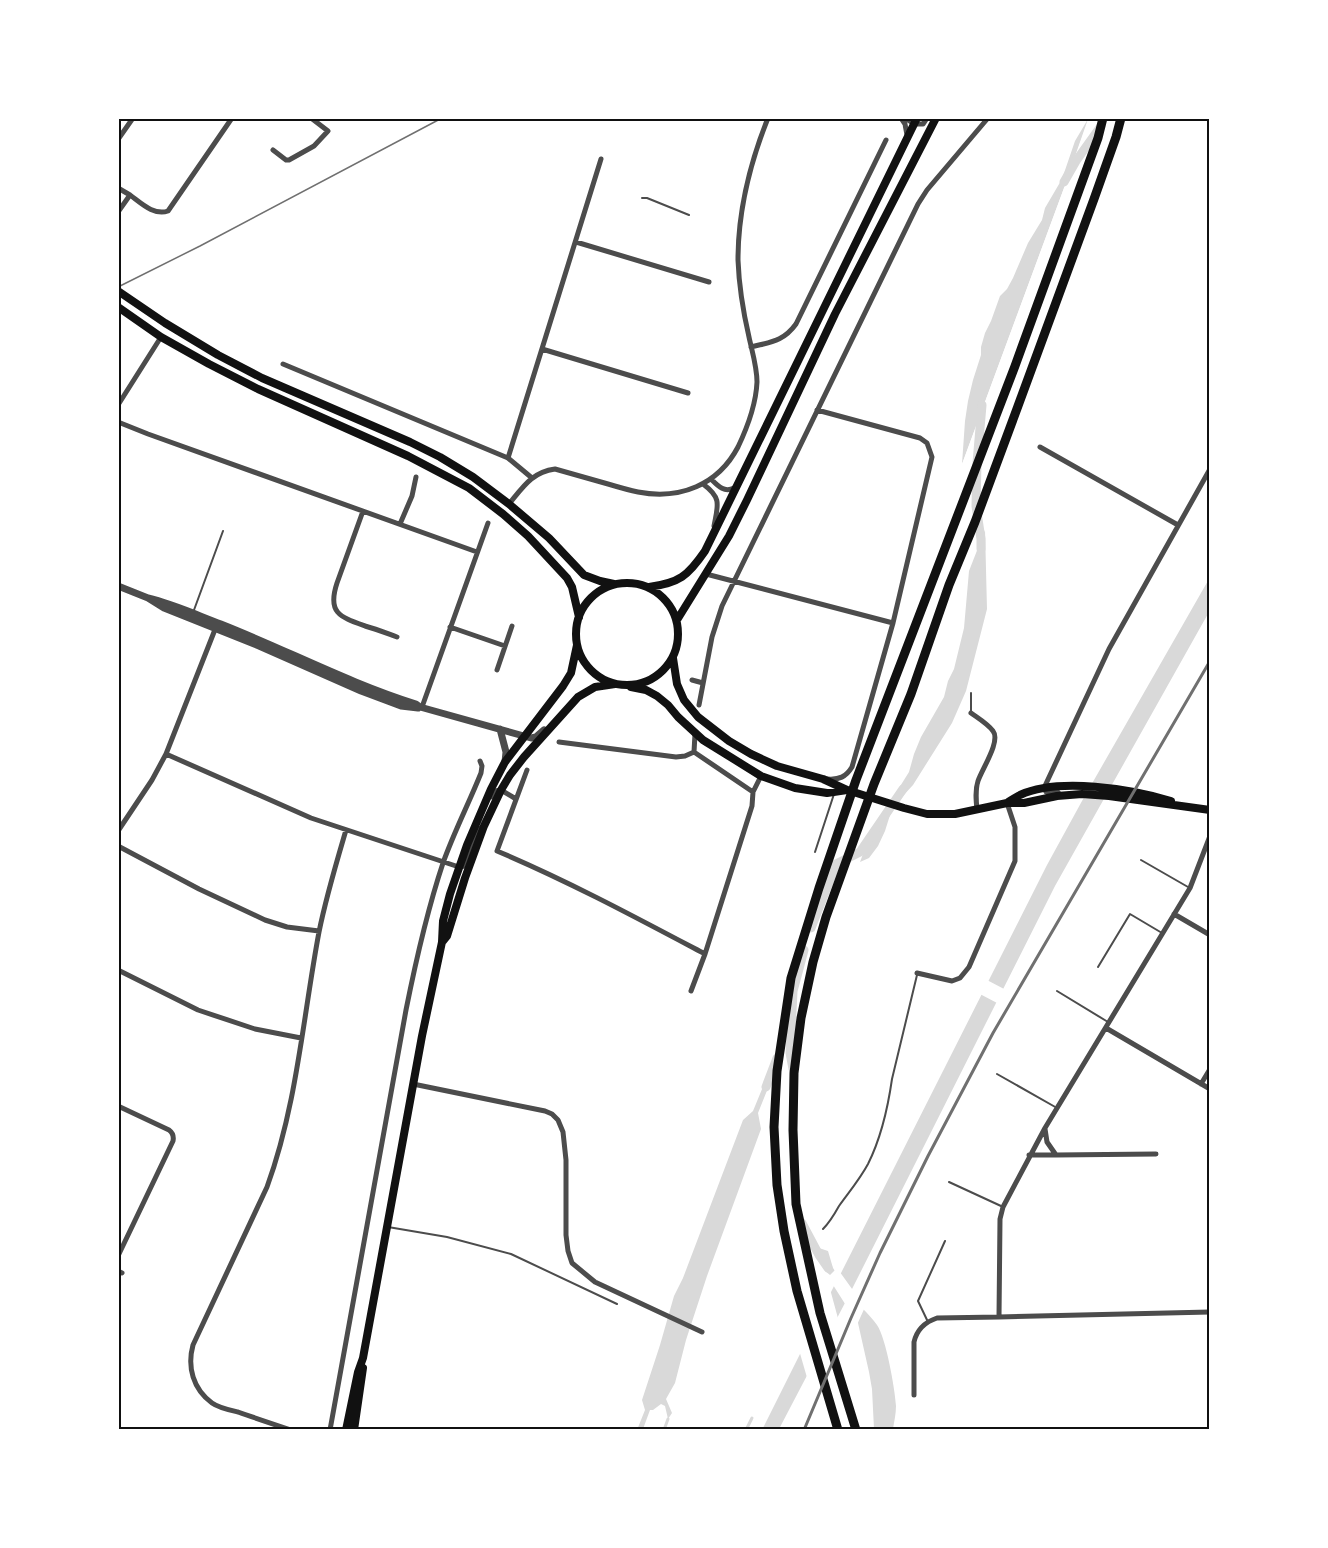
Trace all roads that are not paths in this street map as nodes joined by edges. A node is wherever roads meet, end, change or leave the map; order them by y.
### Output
1 (133, 118) edge
2 (232, 118) edge
3 (311, 118) edge
4 (768, 118) edge
5 (903, 118) edge
6 (927, 118) edge
7 (936, 118) edge
8 (988, 118) edge
9 (1103, 118) edge
10 (1121, 118) edge
11 (915, 122) edge
12 (118, 138) edge
13 (886, 140) dead end
14 (906, 140) junction
15 (273, 150) dead end
16 (601, 159) dead end
17 (118, 188) edge
18 (130, 195) junction
19 (642, 198) dead end
20 (118, 212) edge
21 (689, 215) dead end
22 (576, 242) junction
23 (709, 282) dead end
24 (118, 291) edge
25 (121, 308) edge
26 (161, 337) junction
27 (751, 347) junction
28 (542, 349) junction
29 (283, 364) dead end
30 (688, 393) dead end
31 (118, 405) edge
32 (816, 410) junction
33 (118, 422) edge
34 (1040, 447) dead end
35 (508, 458) junction
36 (1209, 469) edge
37 (416, 477) dead end
38 (532, 478) junction
39 (711, 479) junction
40 (703, 484) junction
41 (738, 484) junction
42 (509, 504) junction
43 (363, 511) junction
44 (488, 523) dead end
45 (400, 524) junction
46 (1178, 525) junction
47 (223, 531) dead end
48 (712, 537) junction
49 (477, 552) junction
50 (706, 574) junction
51 (733, 581) junction
52 (614, 584) junction
53 (118, 586) edge
54 (649, 587) junction
55 (193, 616) junction
56 (579, 617) junction
57 (677, 620) junction
58 (893, 623) junction
59 (216, 626) junction
60 (512, 626) dead end
61 (450, 627) junction
62 (397, 637) dead end
63 (577, 645) junction
64 (505, 646) junction
65 (673, 658) junction
66 (497, 670) dead end
67 (692, 680) dead end
68 (704, 682) junction
69 (615, 684) junction
70 (627, 686) junction
71 (971, 693) dead end
72 (578, 697) junction
73 (699, 705) dead end
74 (421, 707) junction
75 (971, 713) joint
76 (500, 729) junction
77 (695, 735) junction
78 (525, 736) junction
79 (559, 742) dead end
80 (694, 752) junction
81 (166, 754) junction
82 (751, 754) junction
83 (480, 761) dead end
84 (505, 762) junction
85 (852, 767) junction
86 (527, 770) dead end
87 (760, 776) junction
88 (823, 779) junction
89 (1044, 788) junction
90 (501, 790) junction
91 (847, 790) junction
92 (753, 792) junction
93 (834, 793) junction
94 (859, 793) junction
95 (1060, 793) junction
96 (516, 799) junction
97 (1007, 802) junction
98 (977, 810) junction
99 (1209, 810) edge
100 (478, 817) junction
101 (484, 826) junction
102 (346, 830) junction
103 (118, 831) edge
104 (1209, 836) edge
105 (118, 846) edge
106 (815, 852) dead end
107 (1141, 860) dead end
108 (444, 862) junction
109 (459, 867) junction
110 (1190, 888) junction
111 (1174, 914) junction
112 (319, 931) junction
113 (1162, 933) junction
114 (1209, 935) edge
115 (442, 942) junction
116 (705, 954) junction
117 (1098, 967) dead end
118 (118, 970) edge
119 (917, 973) joint
120 (691, 991) dead end
121 (1057, 991) dead end
122 (1107, 1025) junction
123 (301, 1038) junction
124 (1209, 1069) edge
125 (997, 1074) dead end
126 (413, 1084) junction
127 (1201, 1084) junction
128 (1209, 1089) edge
129 (118, 1106) edge
130 (1057, 1108) junction
131 (1045, 1128) junction
132 (1156, 1154) dead end
133 (1029, 1155) junction
134 (1056, 1155) junction
135 (949, 1182) dead end
136 (1003, 1207) junction
137 (387, 1227) junction
138 (824, 1229) dead end
139 (945, 1241) dead end
140 (118, 1256) edge
141 (617, 1304) dead end
142 (1209, 1312) edge
143 (999, 1317) junction
144 (928, 1322) junction
145 (702, 1332) dead end
146 (363, 1358) junction
147 (914, 1395) dead end
148 (291, 1430) edge
149 (330, 1430) edge
150 (350, 1430) edge
151 (838, 1430) edge
152 (856, 1430) edge

1 - 12 street
2 - 18 street
3 - 15 street
4 - 27 street
5 - 11 street
5 - 14 street
6 - 11 street
7 - 50 main road
8 - 32 street
9 - 151 highway
10 - 152 highway
11 - 14 main road
13 - 27 street
14 - 41 main road
16 - 22 street
17 - 18 street
18 - 20 street
19 - 21 lane
22 - 23 street
22 - 28 street
24 - 42 main road
25 - 26 main road
26 - 31 street
26 - 56 main road
27 - 39 street
28 - 30 street
28 - 35 street
29 - 35 street
32 - 51 street
32 - 58 street
33 - 43 street
34 - 46 street
35 - 38 street
36 - 46 street
37 - 45 street
38 - 40 street
38 - 42 street
39 - 40 street
39 - 41 street
40 - 48 street
41 - 48 main road
42 - 52 main road
43 - 45 street
43 - 62 street
44 - 49 street
45 - 49 street
46 - 89 street
47 - 55 lane
48 - 54 main road
49 - 61 street
50 - 51 street
50 - 57 main road
51 - 58 street
51 - 68 street
52 - 54 main road
52 - 56 main road
53 - 55 street
54 - 57 main road
55 - 59 street
56 - 63 main road
57 - 65 main road
58 - 85 street
59 - 74 street
59 - 81 street
60 - 64 street
61 - 64 street
61 - 74 street
63 - 69 main road
63 - 78 main road
64 - 66 street
65 - 70 main road
65 - 82 main road
67 - 68 street
68 - 73 street
69 - 70 main road
69 - 72 main road
70 - 77 main road
71 - 75 lane
72 - 78 street
72 - 90 main road
74 - 76 street
75 - 98 street
76 - 78 street
76 - 84 street
77 - 80 street
77 - 87 main road
78 - 84 main road
79 - 80 street
80 - 92 street
81 - 102 street
81 - 103 street
82 - 87 main road
82 - 88 main road
83 - 108 street
84 - 100 main road
85 - 88 street
85 - 94 street
86 - 96 street
87 - 92 street
87 - 93 main road
88 - 91 main road
89 - 95 main road
89 - 97 main road
90 - 96 street
90 - 100 street
90 - 101 main road
91 - 93 main road
91 - 94 main road
92 - 116 street
93 - 106 lane
94 - 98 main road
95 - 97 main road
95 - 99 main road
96 - 116 street
97 - 98 main road
97 - 119 street
100 - 109 main road
101 - 109 street
101 - 115 main road
102 - 108 street
102 - 112 street
104 - 110 street
105 - 112 street
107 - 110 lane
108 - 109 street
108 - 149 street
109 - 115 main road
110 - 111 street
111 - 113 street
111 - 114 street
112 - 123 street
113 - 117 lane
113 - 122 street
115 - 126 main road
116 - 120 street
118 - 123 street
119 - 138 lane
121 - 122 lane
122 - 127 street
122 - 130 street
123 - 148 street
124 - 127 street
125 - 130 lane
126 - 137 main road
126 - 145 street
127 - 128 street
129 - 140 street
130 - 131 street
131 - 133 street
131 - 134 street
132 - 134 street
133 - 134 street
133 - 136 street
135 - 136 lane
136 - 143 street
137 - 141 lane
137 - 146 main road
139 - 144 lane
142 - 143 street
143 - 144 street
144 - 147 street
146 - 150 main road
146 - 150 main road

